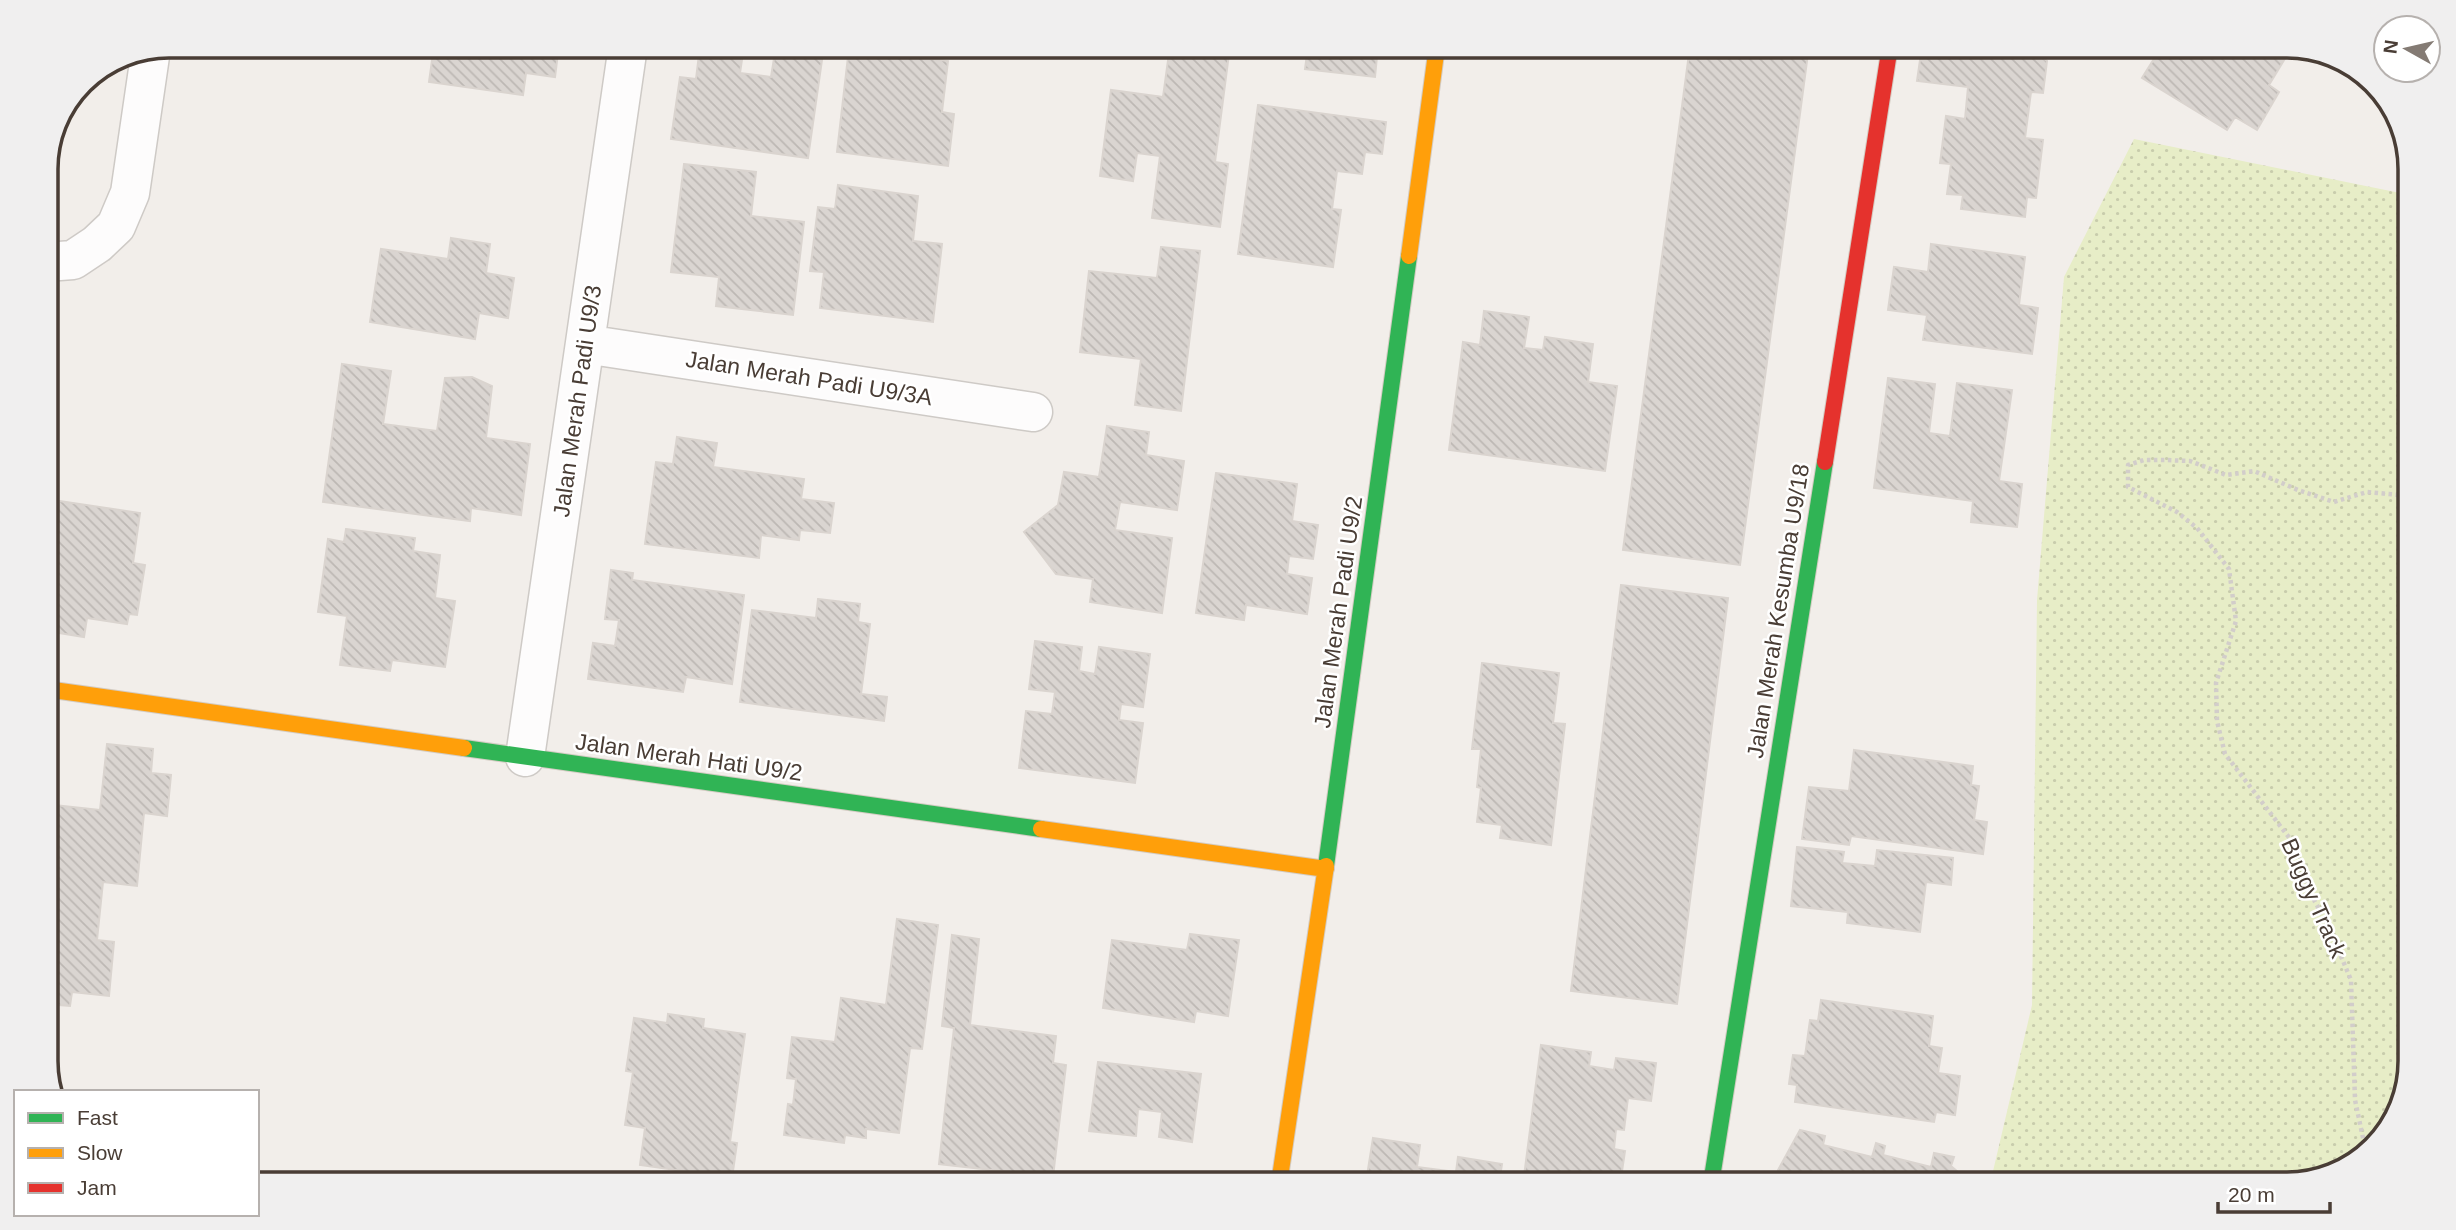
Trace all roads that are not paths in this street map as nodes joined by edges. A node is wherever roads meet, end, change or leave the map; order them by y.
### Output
1 (626, 58) edge
2 (1435, 58) edge
3 (1887, 58) edge
4 (149, 60) edge
5 (58, 261) edge
6 (585, 344) junction
7 (1032, 412) dead end
8 (58, 692) edge
9 (525, 757) junction
10 (1326, 869) junction
11 (1281, 1172) edge
12 (1713, 1172) edge

1 - 6 street, Jalan Merah Padi U9/3
2 - 10 street, Jalan Merah Padi U9/2
3 - 12 street, Jalan Merah Kesumba U9/18
4 - 5 street
6 - 7 street, Jalan Merah Padi U9/3A
6 - 9 street, Jalan Merah Padi U9/3
8 - 9 street, Jalan Merah Hati U9/2
9 - 10 street, Jalan Merah Hati U9/2
10 - 11 street, Jalan Merah Padi U9/2

